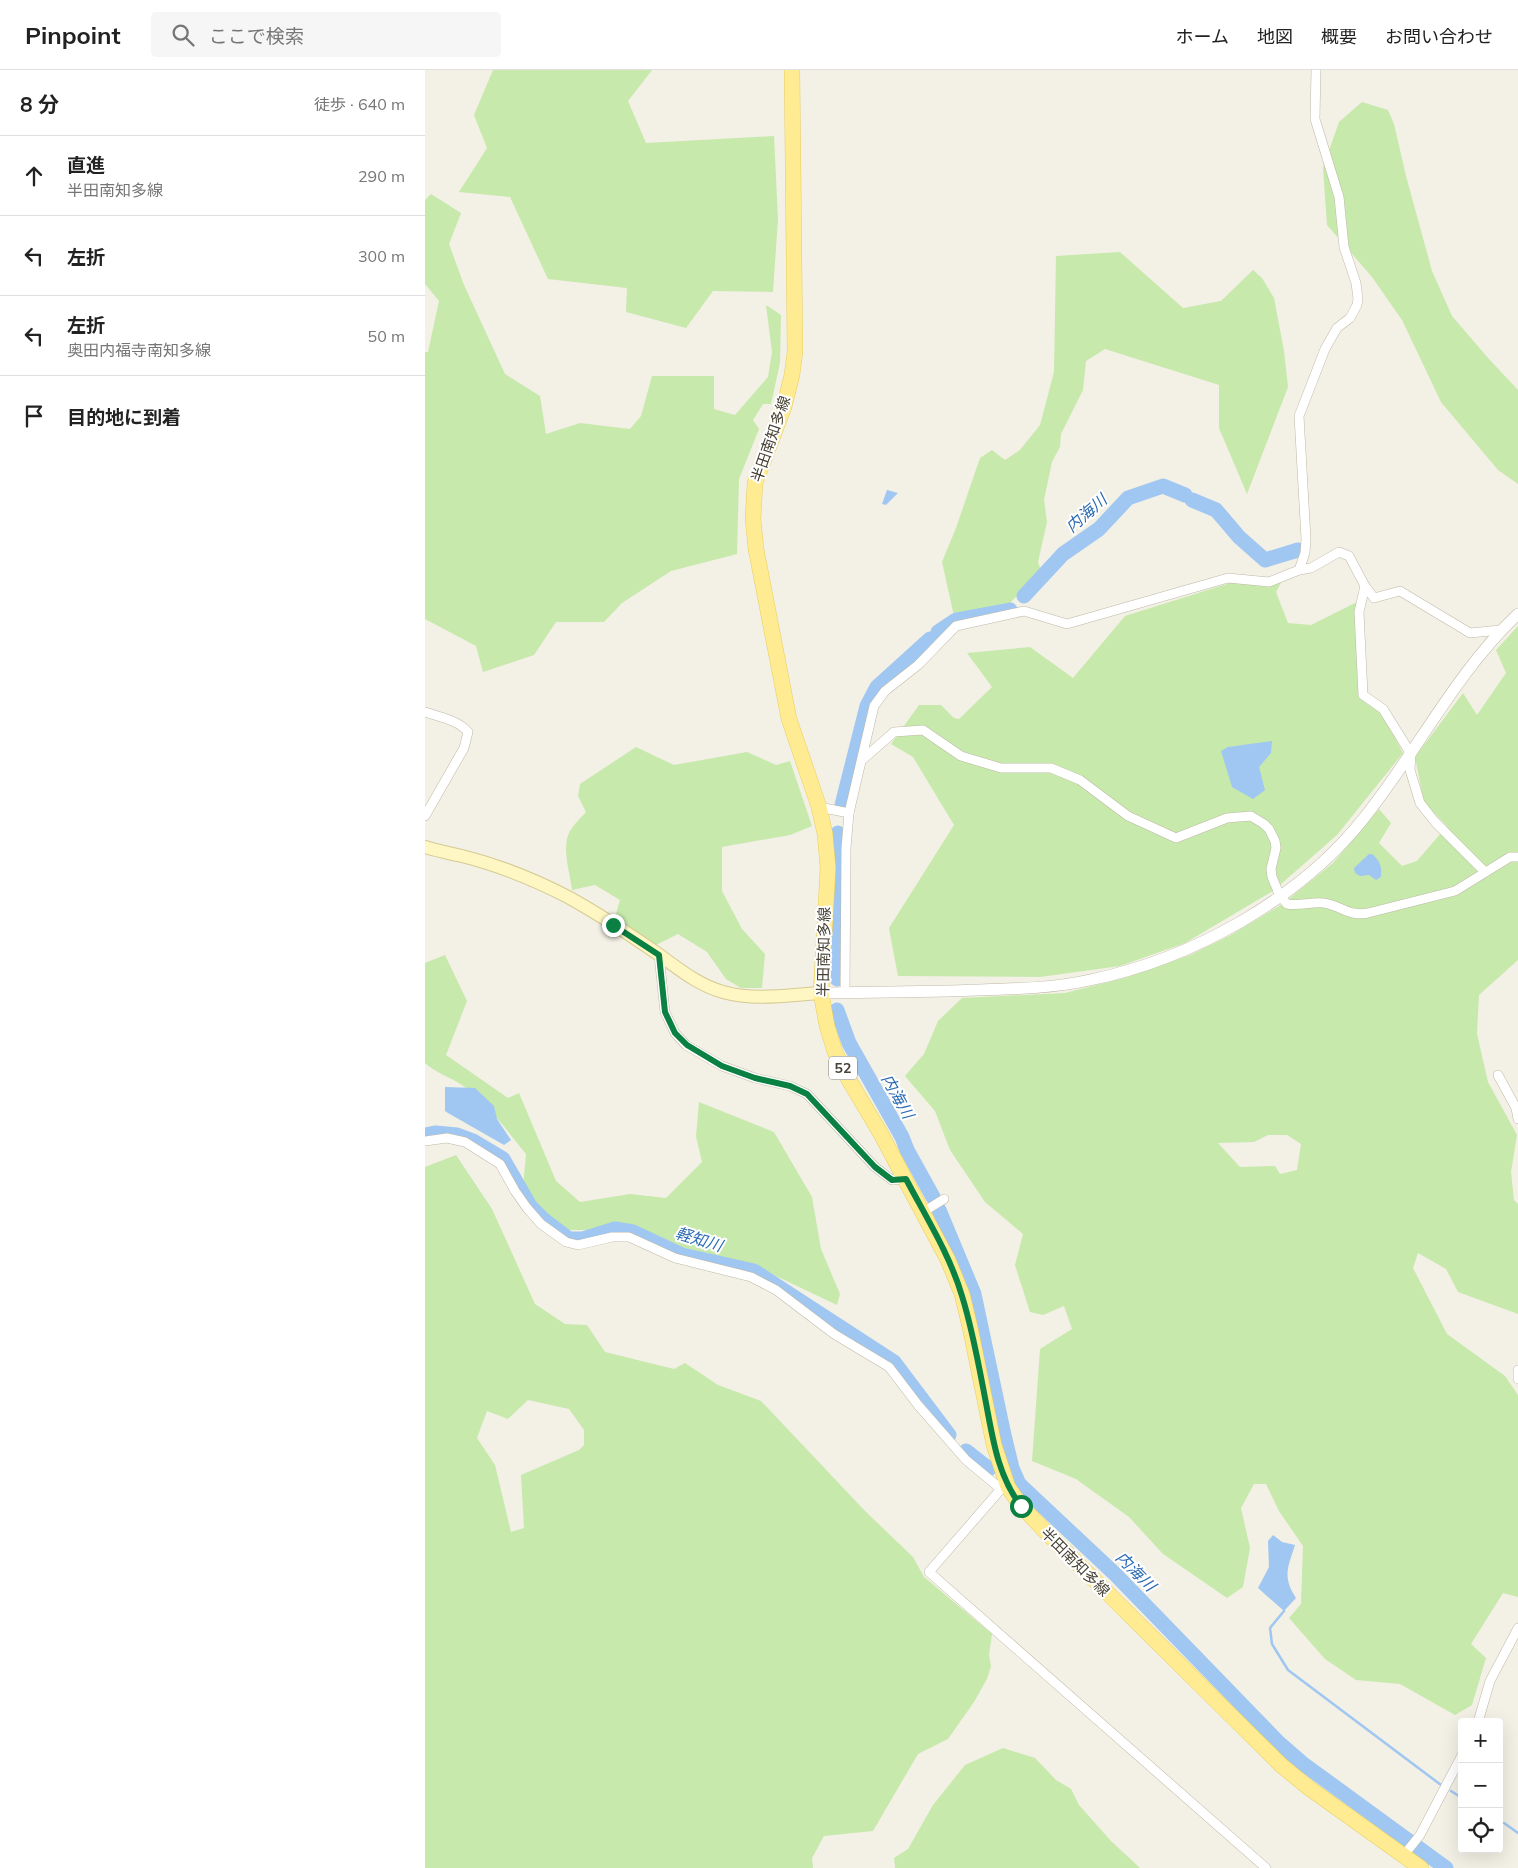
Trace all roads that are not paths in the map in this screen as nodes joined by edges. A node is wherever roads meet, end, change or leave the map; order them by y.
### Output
1 (792, 70) edge
2 (1316, 70) edge
3 (1299, 570) junction
4 (1365, 586) junction
5 (1518, 614) edge
6 (1501, 630) junction
7 (425, 712) edge
8 (1411, 754) junction
9 (862, 760) junction
10 (819, 807) junction
11 (849, 813) junction
12 (425, 816) edge
13 (425, 847) edge
14 (1518, 856) edge
15 (1485, 872) junction
16 (1280, 896) junction
17 (659, 955) junction
18 (845, 992) junction
19 (821, 993) junction
20 (1498, 1075) dead end
21 (1518, 1119) edge
22 (425, 1141) edge
23 (906, 1179) junction
24 (944, 1199) dead end
25 (923, 1212) junction
26 (1518, 1370) edge
27 (1518, 1379) edge
28 (1004, 1488) junction
29 (1518, 1628) edge
30 (1479, 1718) edge
31 (1458, 1763) edge
32 (1406, 1851) junction
33 (1266, 1868) edge
34 (1421, 1868) edge

1 - 10 main road, 半田南知多線 / 52
2 - 3 street
3 - 4 street
3 - 9 street
4 - 6 street
4 - 8 street
5 - 6 street
6 - 8 street
7 - 12 street
8 - 15 street
8 - 16 street
9 - 11 street
9 - 16 street
10 - 11 street
10 - 19 main road, 半田南知多線 / 52
11 - 18 street
13 - 17 main road
14 - 15 street
15 - 16 street
16 - 18 street
17 - 19 main road
17 - 23 street
18 - 19 street
19 - 23 main road, 半田南知多線 / 52
20 - 21 street
22 - 28 street
23 - 25 main road, 半田南知多線 / 52
24 - 25 street
25 - 28 main road, 半田南知多線 / 52
26 - 27 street
28 - 32 main road, 半田南知多線 / 52
28 - 33 street
29 - 30 street
31 - 32 street
32 - 34 main road, 半田南知多線 / 52

